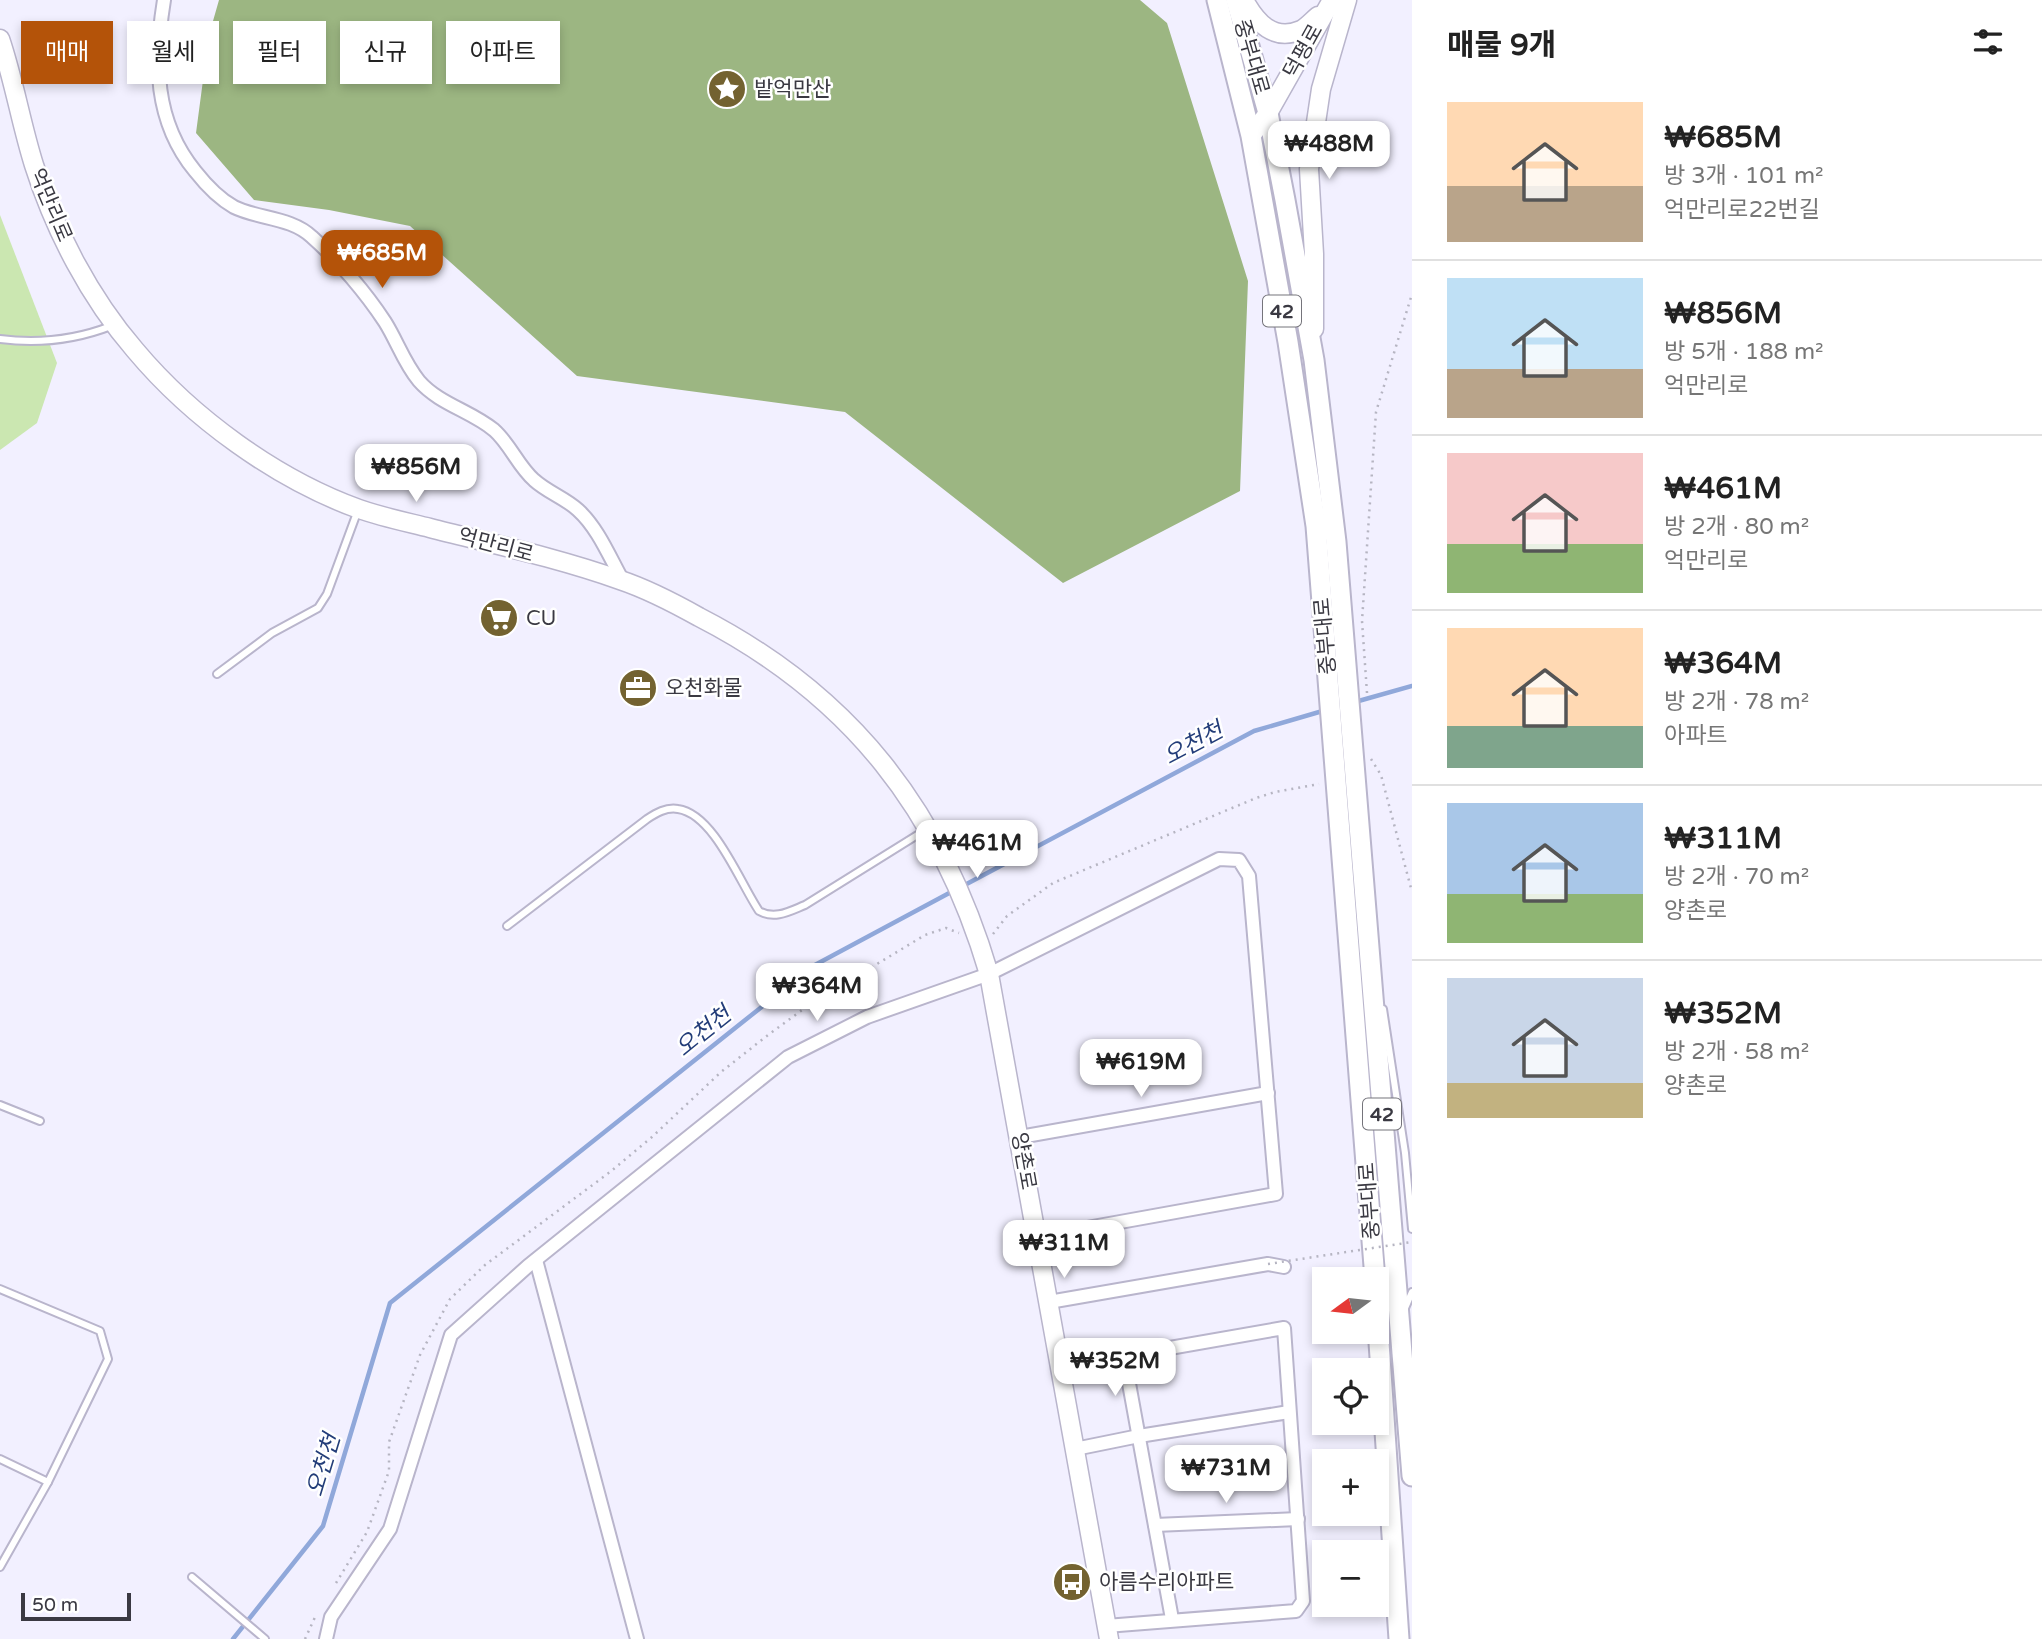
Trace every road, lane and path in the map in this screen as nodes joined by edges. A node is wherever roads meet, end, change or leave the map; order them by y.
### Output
1 (164, 0) edge
2 (1204, 0) edge
3 (1217, 0) edge
4 (1236, 0) edge
5 (1244, 0) edge
6 (1347, 0) edge
7 (1329, 4) edge
8 (0, 39) edge
9 (1268, 113) junction
10 (1251, 136) junction
11 (1261, 190) junction
12 (1412, 294) edge
13 (114, 324) junction
14 (0, 340) edge
15 (1314, 360) junction
16 (358, 508) junction
17 (623, 581) junction
18 (217, 674) dead end
19 (1367, 704) dead end
20 (1362, 756) junction
21 (1336, 774) junction
22 (928, 828) junction
23 (1412, 892) edge
24 (507, 926) dead end
25 (978, 937) junction
26 (1368, 946) junction
27 (989, 974) junction
28 (1268, 1093) junction
29 (0, 1105) edge
30 (40, 1121) dead end
31 (1020, 1137) junction
32 (1412, 1229) edge
33 (1037, 1237) junction
34 (1412, 1242) edge
35 (536, 1260) junction
36 (1268, 1264) junction
37 (1374, 1267) edge
38 (1284, 1268) dead end
39 (0, 1289) edge
40 (1412, 1292) edge
41 (1049, 1302) junction
42 (1401, 1334) junction
43 (1379, 1344) edge
44 (1289, 1412) junction
45 (1139, 1436) junction
46 (1075, 1449) junction
47 (0, 1459) edge
48 (1412, 1476) edge
49 (48, 1482) junction
50 (1298, 1519) junction
51 (1155, 1525) junction
52 (0, 1567) edge
53 (192, 1577) dead end
54 (331, 1591) dead end
55 (317, 1614) dead end
56 (1172, 1619) junction
57 (1108, 1632) edge
58 (265, 1639) edge
59 (305, 1639) edge
60 (326, 1639) edge
61 (637, 1639) edge
62 (1399, 1639) edge

1 - 17 street
2 - 11 main road
3 - 10 main road, 중부대로 / 42
4 - 9 main road, 중부대로 / 42
5 - 7 street
6 - 15 street
7 - 9 street, 덕평로
8 - 13 street, 억만리로
9 - 10 street, 덕평로
9 - 15 main road, 중부대로 / 42
10 - 11 main road, 중부대로 / 42
11 - 21 main road, 중부대로 / 42
12 - 19 path
13 - 14 lane
13 - 16 street, 억만리로
15 - 20 main road, 중부대로 / 42
16 - 17 street, 억만리로
16 - 18 lane
17 - 22 street, 억만리로
20 - 23 path
20 - 26 main road, 중부대로 / 42
21 - 25 path
21 - 37 main road, 중부대로 / 42
22 - 24 lane
22 - 25 street, 억만리로
25 - 27 street, 양촌로
25 - 54 path
26 - 32 lane
26 - 42 main road, 중부대로 / 42
27 - 28 street
27 - 31 street, 양촌로
27 - 35 street
28 - 31 street
28 - 33 street
29 - 30 lane
31 - 33 street, 양촌로
33 - 41 street, 양촌로
34 - 36 path, bridge
35 - 60 street
35 - 61 street
36 - 38 street
36 - 41 street
39 - 49 lane
40 - 42 lane
41 - 46 street, 양촌로
42 - 48 main road, 중부대로 / 42
43 - 62 main road
44 - 45 street
44 - 45 street
44 - 50 street
45 - 46 street
45 - 51 street
46 - 57 street, 양촌로
47 - 49 lane
49 - 52 lane
50 - 51 street
50 - 56 street
51 - 56 street
53 - 58 lane
55 - 59 path
56 - 57 street

